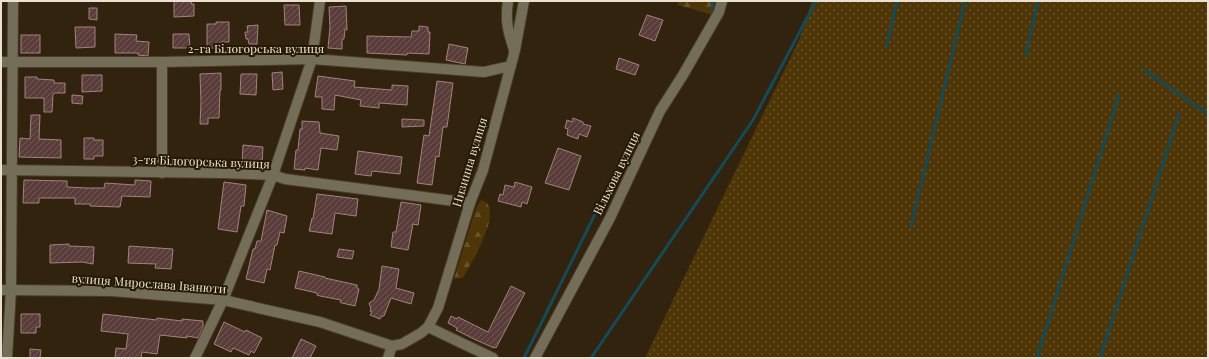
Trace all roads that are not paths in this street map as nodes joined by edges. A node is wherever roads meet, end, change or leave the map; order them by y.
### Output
1 (13, 1) edge
2 (320, 1) edge
3 (508, 1) edge
4 (524, 1) edge
5 (722, 1) edge
6 (514, 50) junction
7 (312, 59) junction
8 (1, 62) edge
9 (12, 62) junction
10 (162, 62) junction
11 (510, 66) junction
12 (6, 170) edge
13 (162, 173) junction
14 (273, 175) junction
15 (470, 203) junction
16 (6, 290) edge
17 (223, 300) junction
18 (428, 327) junction
19 (392, 346) junction
20 (7, 358) edge
21 (195, 358) edge
22 (388, 358) edge
23 (493, 358) edge
24 (535, 358) edge

1 - 9 street
2 - 7 street
3 - 6 street
4 - 6 street, Низинна вулиця
5 - 24 street, Вільхова вулиця
6 - 11 street, Низинна вулиця
7 - 10 street, 2-га Білогорська вулиця
7 - 11 street, 2-га Білогорська вулиця
7 - 14 street
8 - 9 street, 2-га Білогорська вулиця
9 - 10 street, 2-га Білогорська вулиця
9 - 12 street
10 - 13 street
11 - 15 street, Низинна вулиця
12 - 13 street, 3-тя Білогорська вулиця
12 - 16 street
13 - 14 street, 3-тя Білогорська вулиця
14 - 15 street, 3-тя Білогорська вулиця
14 - 17 street
15 - 18 street, Низинна вулиця
16 - 17 street, вулиця Мирослава Іванюти
16 - 20 street
17 - 19 street, вулиця Мирослава Іванюти
17 - 21 street
18 - 19 street
18 - 23 street
19 - 22 street

